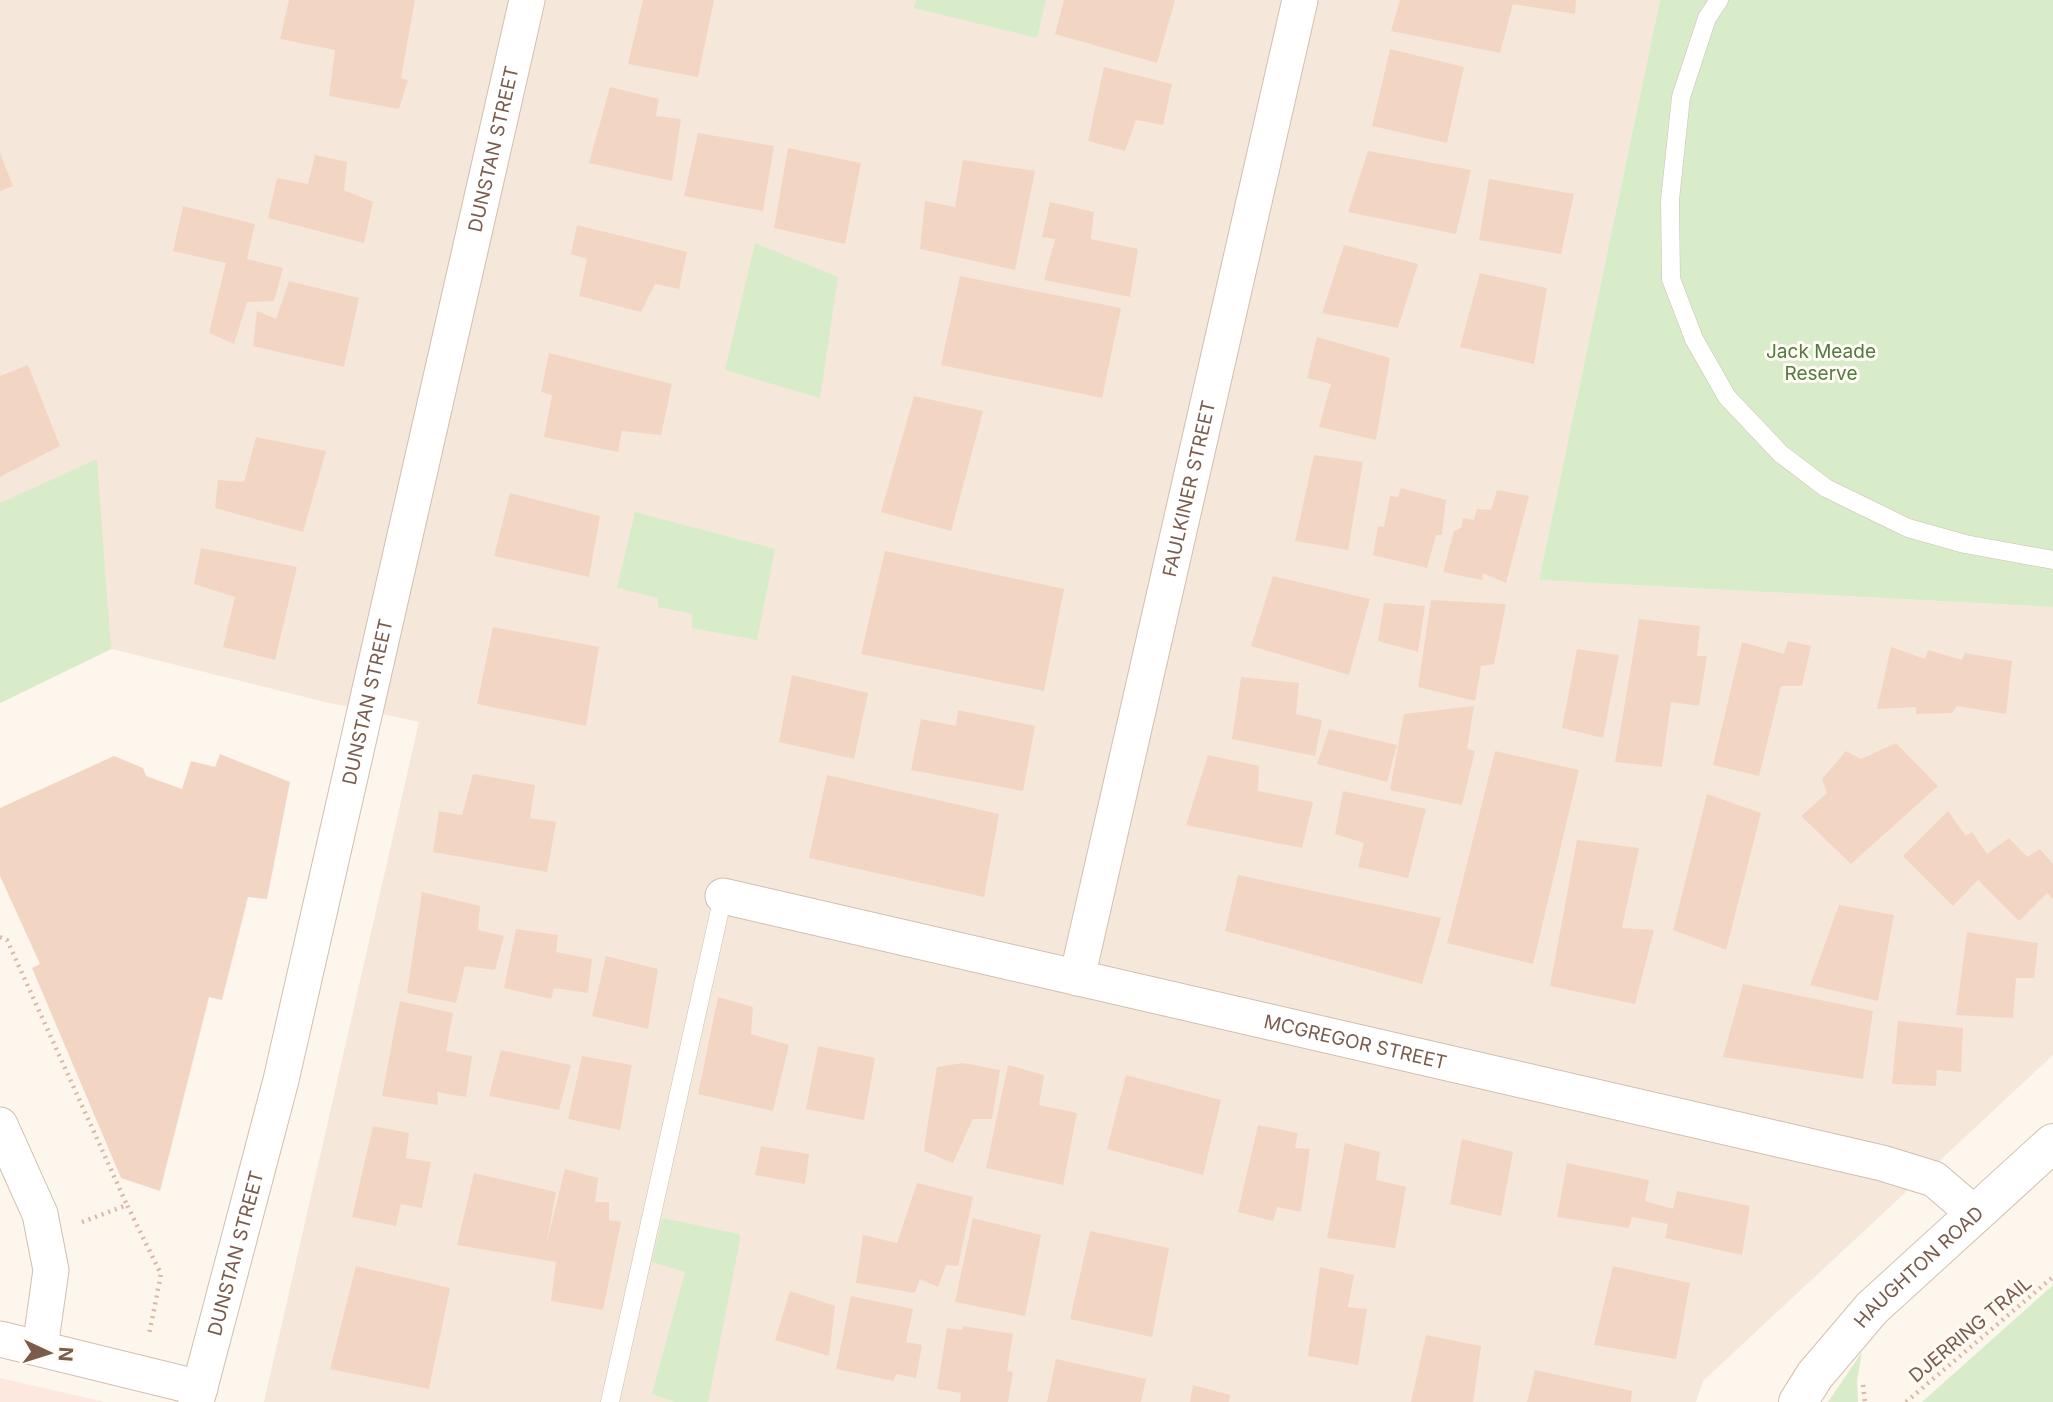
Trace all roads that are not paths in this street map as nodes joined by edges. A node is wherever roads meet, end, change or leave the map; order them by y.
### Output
1 (527, 0) edge
2 (1300, 0) edge
3 (1719, 0) edge
4 (2053, 560) edge
5 (723, 896) joint
6 (1077, 978) junction
7 (0, 1125) edge
8 (2053, 1143) edge
9 (1976, 1215) junction
10 (0, 1339) edge
11 (40, 1348) junction
12 (198, 1395) edge
13 (610, 1402) edge
14 (1798, 1402) edge

1 - 12 street, DUNSTAN STREET
2 - 6 street, FAULKINER STREET
3 - 4 lane
5 - 6 street, MCGREGOR STREET
5 - 13 lane
6 - 9 street, MCGREGOR STREET
7 - 11 street
8 - 9 street, HAUGHTON ROAD
9 - 14 street, HAUGHTON ROAD
10 - 11 street
11 - 12 street

